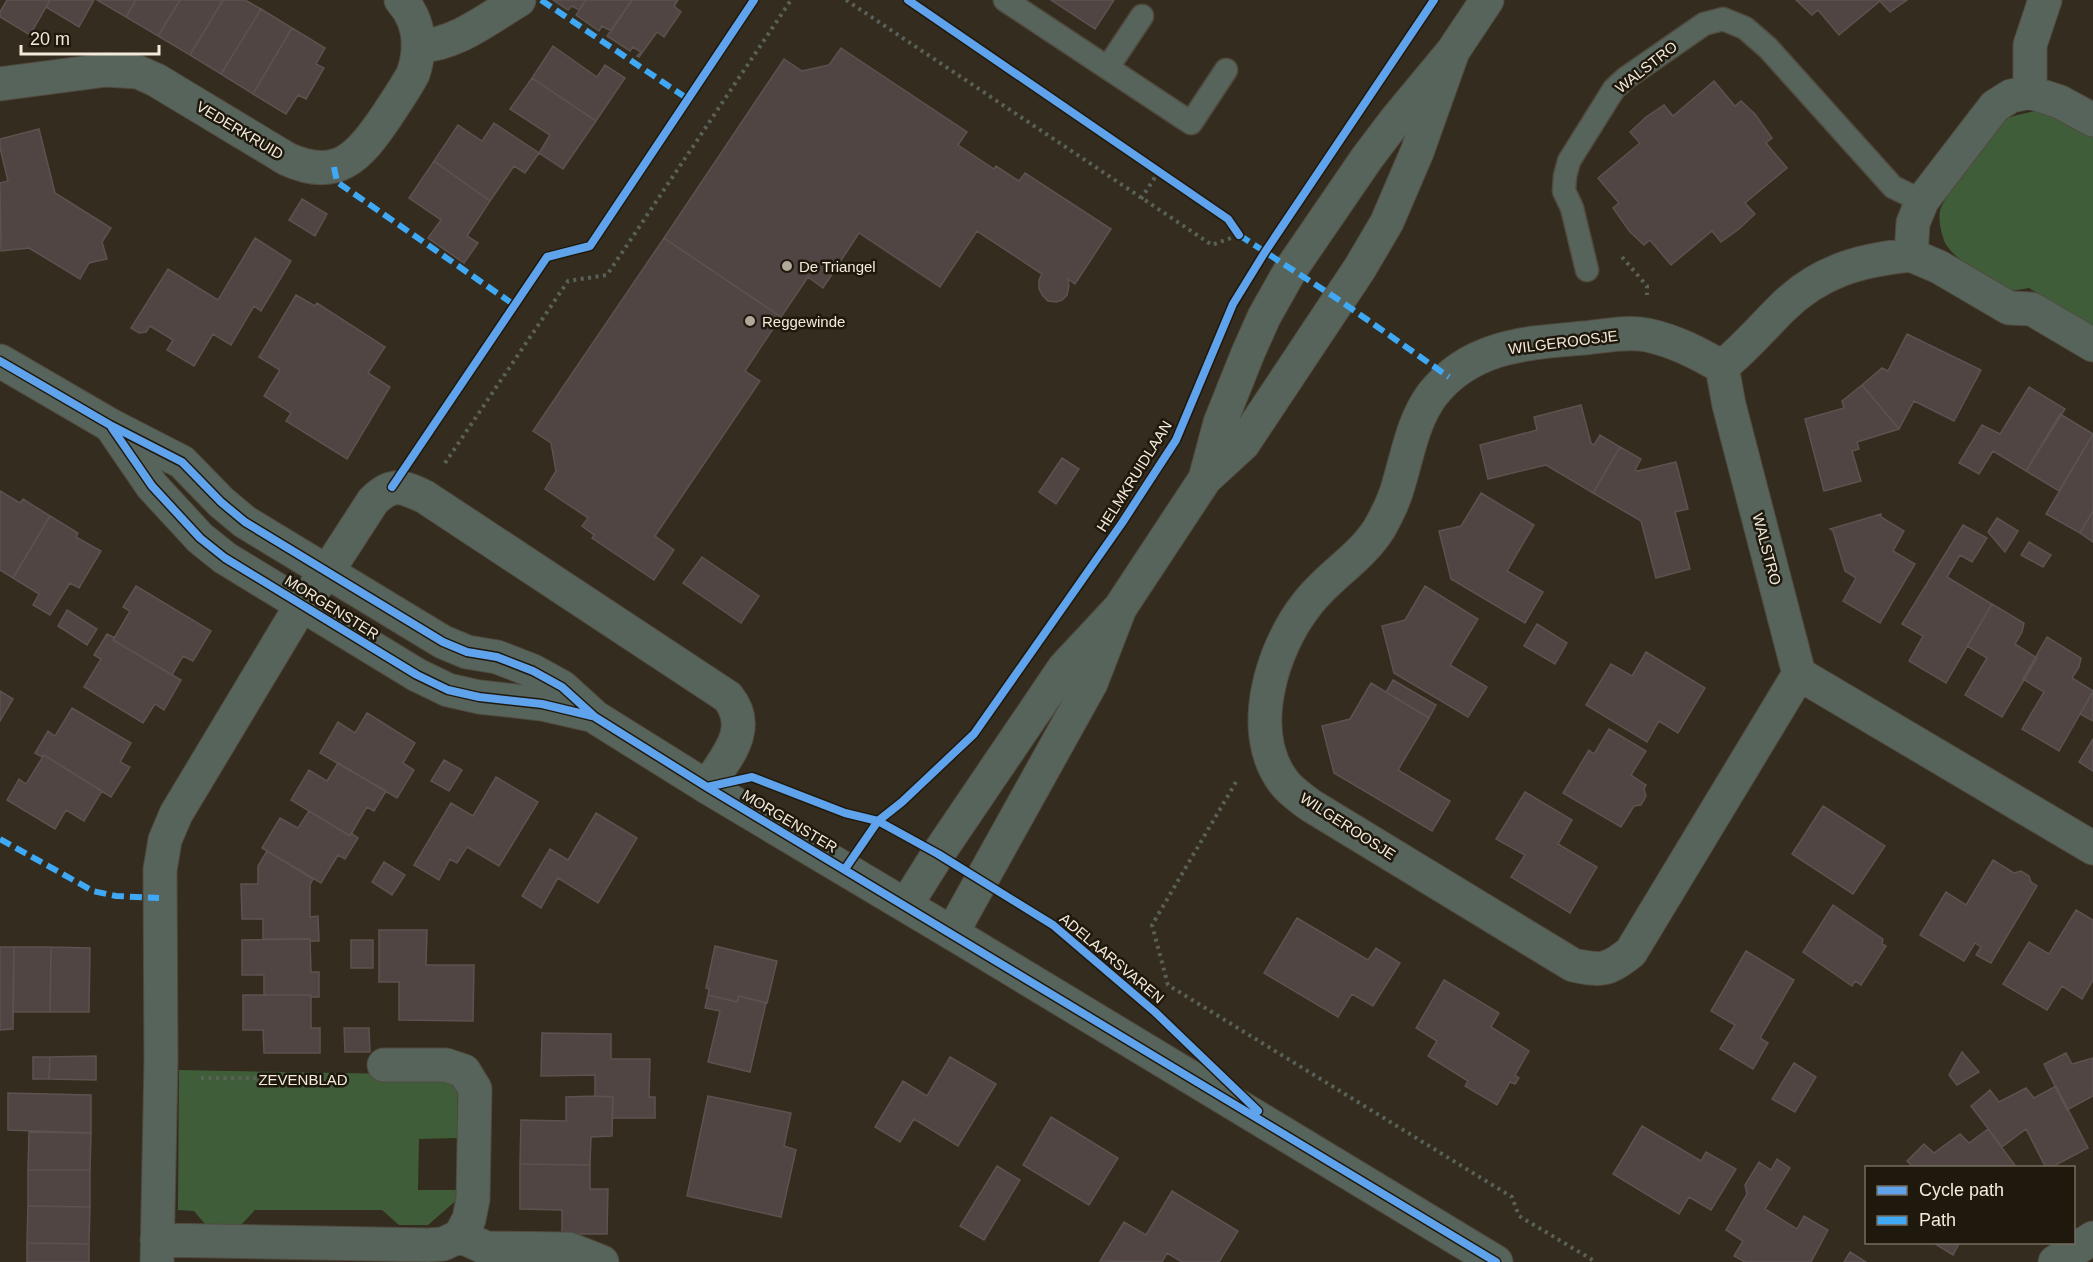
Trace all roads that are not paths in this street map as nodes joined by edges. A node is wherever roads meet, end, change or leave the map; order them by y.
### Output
1 (401, 0) edge
2 (519, 0) edge
3 (1005, 0) edge
4 (1487, 0) edge
5 (2045, 0) edge
6 (1724, 9) edge
7 (1142, 16) dead end
8 (418, 46) junction
9 (1453, 51) junction
10 (1108, 68) junction
11 (1226, 70) dead end
12 (0, 84) edge
13 (2030, 92) junction
14 (2093, 120) edge
15 (1922, 201) junction
16 (1911, 255) junction
17 (1587, 270) dead end
18 (2093, 345) edge
19 (0, 361) edge
20 (1722, 367) junction
21 (110, 425) junction
22 (1205, 479) junction
23 (327, 572) junction
24 (302, 604) junction
25 (1120, 608) junction
26 (1799, 674) junction
27 (595, 717) junction
28 (707, 787) junction
29 (2093, 848) edge
30 (906, 905) junction
31 (952, 933) junction
32 (384, 1065) road end
33 (460, 1236) junction
34 (2093, 1238) edge
35 (157, 1251) edge
36 (602, 1262) edge
37 (1496, 1262) edge
38 (2055, 1262) edge

1 - 8 street, VEDERKRUID
2 - 8 street
3 - 10 lane
4 - 9 street
5 - 13 street
6 - 15 lane, WALSTRO
6 - 17 lane, WALSTRO
7 - 10 lane
8 - 12 street, VEDERKRUID
9 - 22 street
9 - 22 street
10 - 11 lane
13 - 14 street
13 - 15 street
15 - 16 street
16 - 18 street
16 - 20 street
19 - 21 street, MORGENSTER
20 - 26 street, WALSTRO
20 - 26 street, WILGEROOSJE
21 - 23 street, MORGENSTER
21 - 24 street, MORGENSTER
22 - 25 street
23 - 24 street
23 - 27 street, MORGENSTER
23 - 28 street, MORGENSTER
24 - 27 street, MORGENSTER
24 - 35 street
25 - 30 street
25 - 31 street
26 - 29 street
27 - 28 street, MORGENSTER
28 - 30 street, MORGENSTER
30 - 31 street, MORGENSTER
31 - 37 street
32 - 33 street
33 - 35 street
33 - 36 street
34 - 38 street

